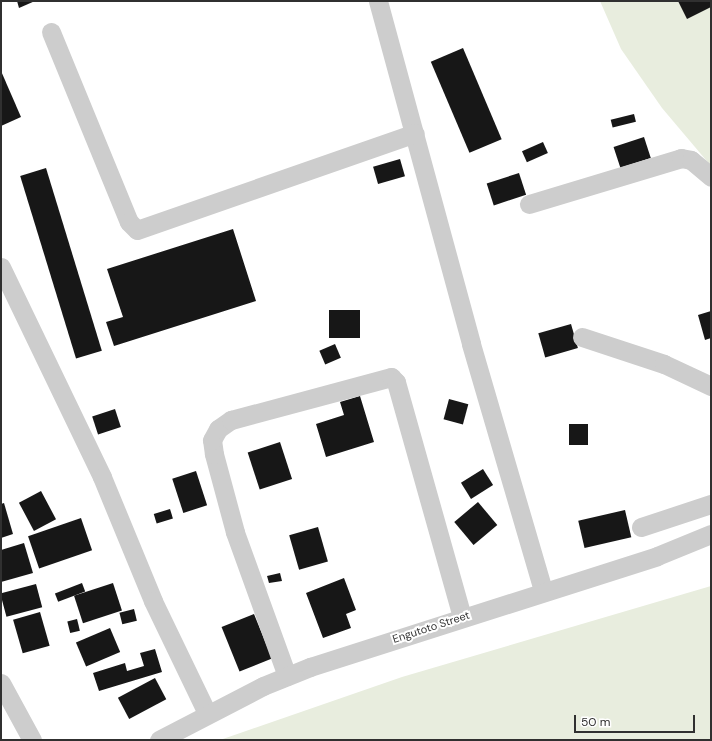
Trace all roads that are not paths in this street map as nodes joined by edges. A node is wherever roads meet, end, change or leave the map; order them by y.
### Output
1 (378, 1) edge
2 (50, 32) dead end
3 (416, 132) junction
4 (711, 177) edge
5 (528, 204) dead end
6 (1, 267) edge
7 (582, 338) dead end
8 (711, 386) edge
9 (711, 504) edge
10 (641, 527) dead end
11 (711, 534) edge
12 (543, 590) junction
13 (462, 617) junction
14 (287, 676) junction
15 (1, 683) edge
16 (207, 713) junction
17 (32, 740) edge
18 (159, 740) edge

1 - 3 street
2 - 3 street
3 - 12 street
4 - 5 street
6 - 16 street
7 - 8 street
9 - 10 street
11 - 12 street, Engutoto Street
12 - 13 street, Engutoto Street
13 - 14 street, Engutoto Street
13 - 14 street
14 - 16 street, Engutoto Street
15 - 17 street
16 - 18 street, Engutoto Street

